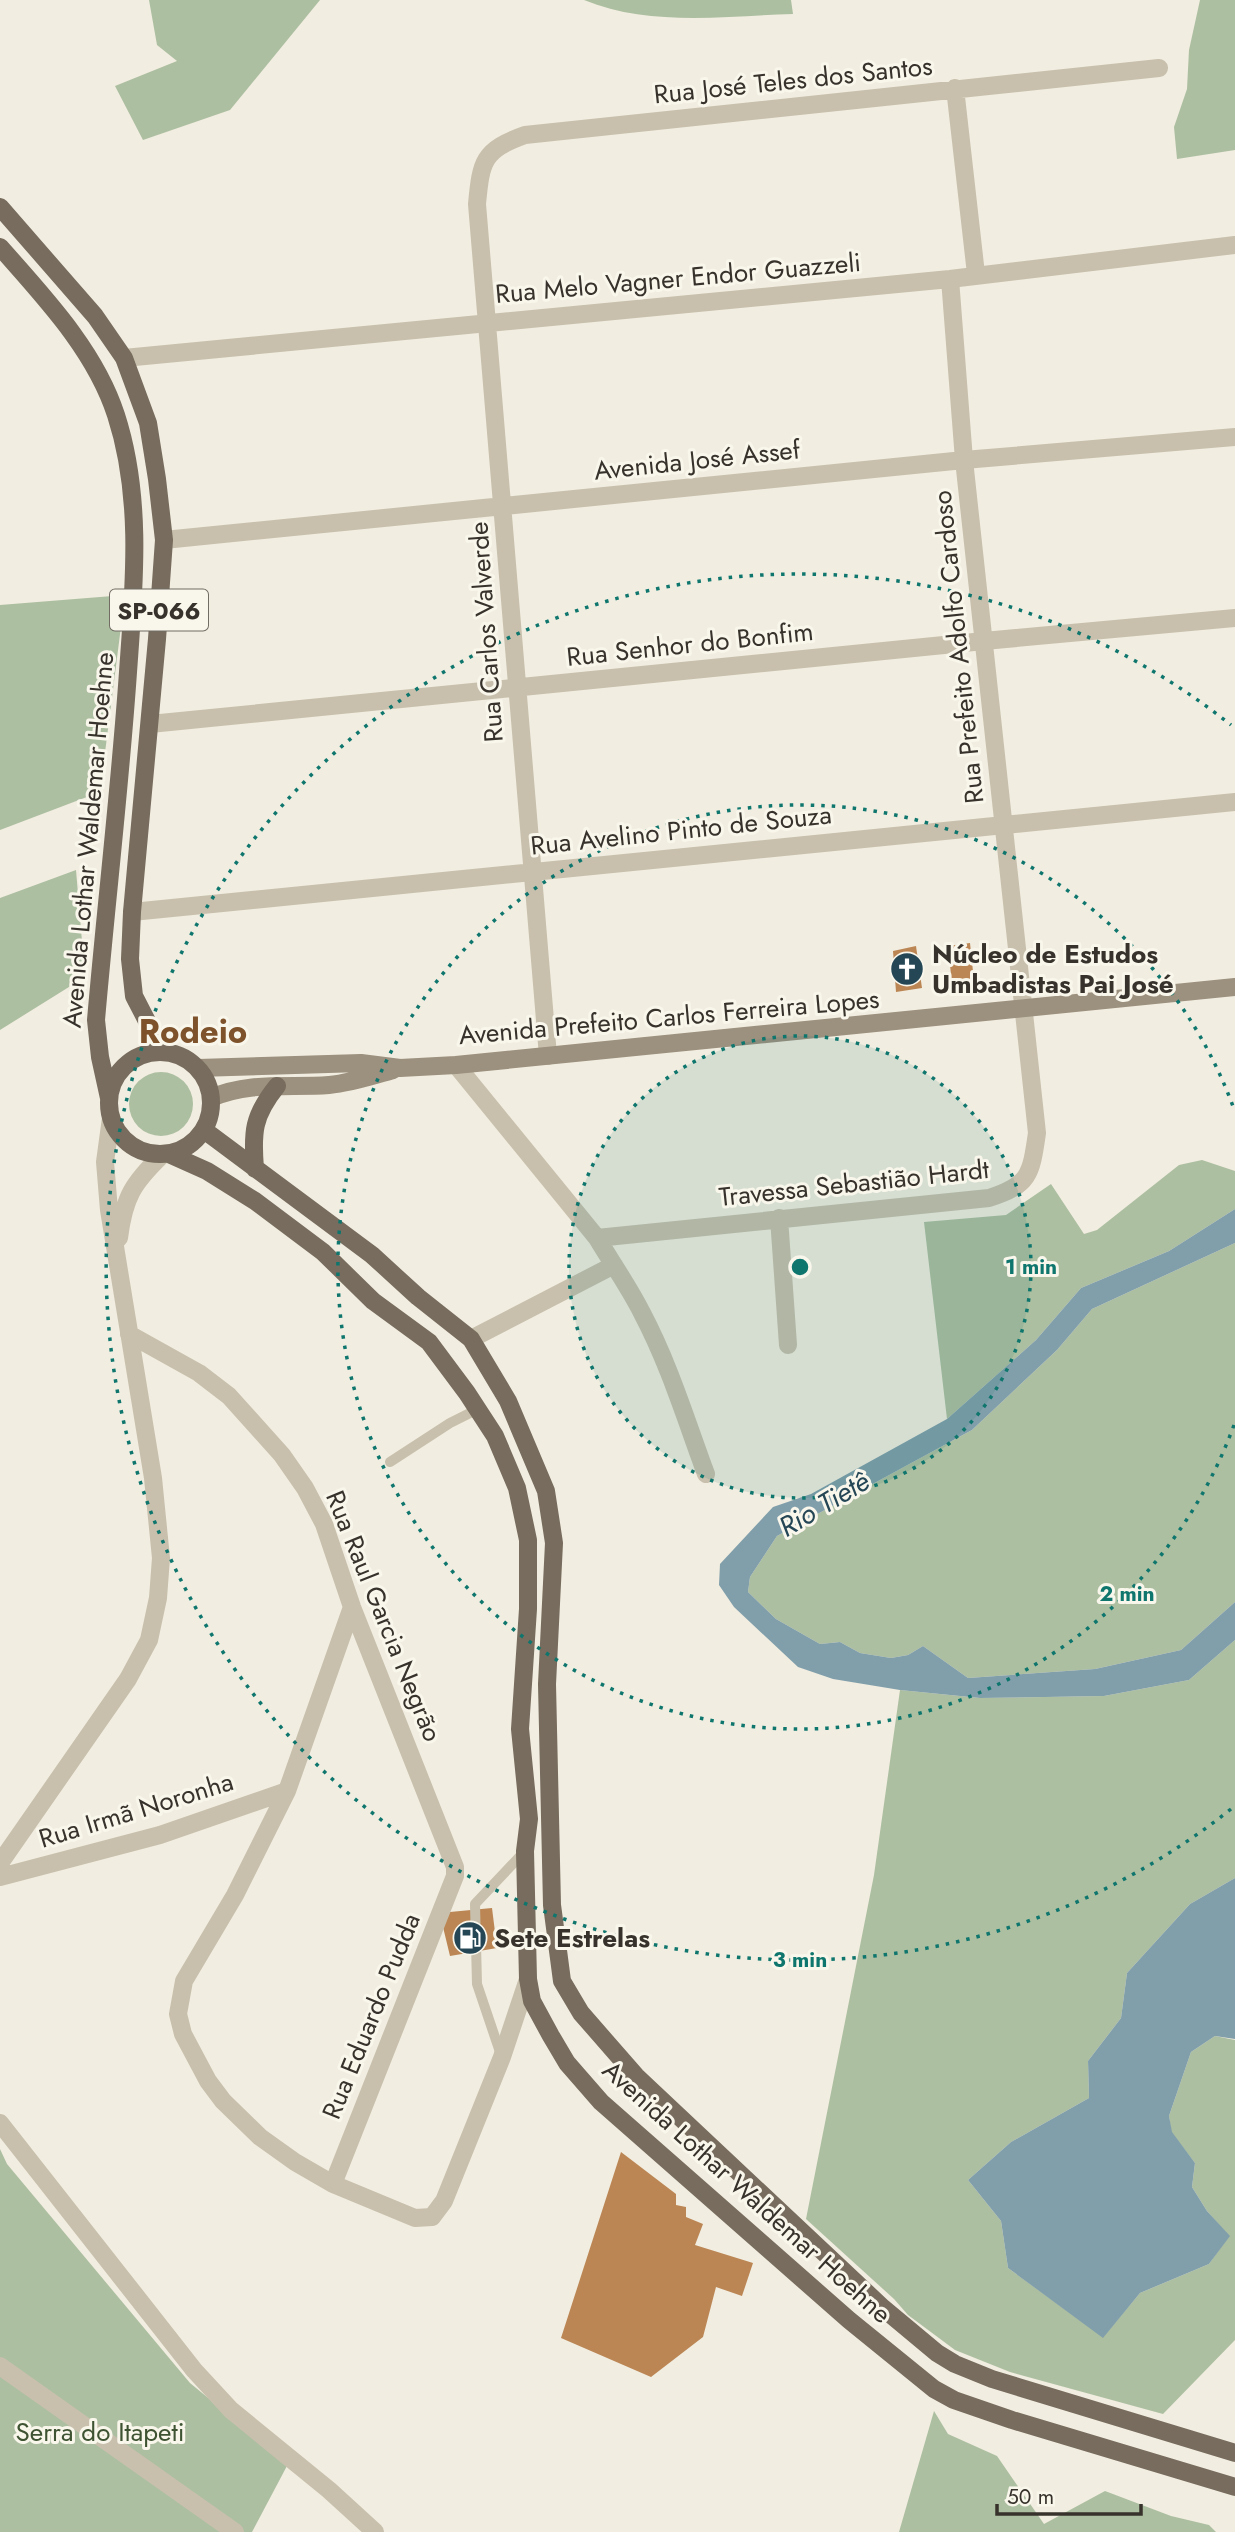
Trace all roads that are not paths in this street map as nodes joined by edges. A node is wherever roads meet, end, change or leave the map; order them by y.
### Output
1 (1159, 68) dead end
2 (956, 88) junction
3 (477, 204) joint
4 (0, 206) edge
5 (1235, 245) edge
6 (0, 247) edge
7 (976, 274) junction
8 (950, 279) junction
9 (487, 322) junction
10 (124, 358) junction
11 (1235, 437) edge
12 (964, 460) junction
13 (503, 506) junction
14 (164, 540) junction
15 (1235, 618) edge
16 (984, 641) junction
17 (516, 688) junction
18 (150, 724) junction
19 (1235, 802) edge
20 (1005, 825) junction
21 (533, 871) junction
22 (132, 912) junction
23 (1235, 988) edge
24 (1025, 1009) junction
25 (169, 1052) junction
26 (548, 1056) junction
27 (456, 1065) junction
28 (198, 1068) junction
29 (400, 1068) junction
30 (277, 1086) junction
31 (108, 1098) junction
32 (211, 1098) junction
33 (111, 1118) junction
34 (204, 1130) junction
35 (165, 1154) junction
36 (255, 1169) junction
37 (779, 1218) junction
38 (597, 1238) junction
39 (117, 1259) junction
40 (614, 1265) junction
41 (128, 1334) junction
42 (471, 1339) junction
43 (788, 1345) dead end
44 (477, 1410) junction
45 (390, 1462) dead end
46 (706, 1474) dead end
47 (352, 1607) junction
48 (287, 1791) junction
49 (525, 1851) junction
50 (0, 1863) edge
51 (455, 1867) joint
52 (0, 1877) edge
53 (528, 1979) junction
54 (502, 2057) junction
55 (0, 2123) edge
56 (333, 2184) junction
57 (0, 2366) edge
58 (1235, 2453) edge
59 (1235, 2487) edge
60 (235, 2532) edge
61 (375, 2532) edge

1 - 2 street, Rua José Teles dos Santos
2 - 3 street, Rua José Teles dos Santos
2 - 7 street
3 - 9 street, Rua Carlos Valverde
4 - 10 main road, Avenida Lothar Waldemar Hoehne / SP-066
5 - 7 street, Rua Melo Vagner Endor Guazzeli
6 - 31 main road, Avenida Lothar Waldemar Hoehne / SP-066
7 - 8 street, Rua Melo Vagner Endor Guazzeli
8 - 9 street, Rua Melo Vagner Endor Guazzeli
8 - 12 street, Rua Prefeito Adolfo Cardoso
9 - 10 street, Rua Melo Vagner Endor Guazzeli
9 - 13 street, Rua Carlos Valverde
10 - 14 main road, Avenida Lothar Waldemar Hoehne / SP-066
11 - 12 street, Avenida José Assef
12 - 13 street, Avenida José Assef
12 - 16 street, Rua Prefeito Adolfo Cardoso
13 - 14 street, Avenida José Assef
13 - 17 street, Rua Carlos Valverde
14 - 18 main road, Avenida Lothar Waldemar Hoehne / SP-066
15 - 16 street, Rua Senhor do Bonfim
16 - 17 street, Rua Senhor do Bonfim
16 - 20 street, Rua Prefeito Adolfo Cardoso
17 - 18 street, Rua Senhor do Bonfim
17 - 21 street, Rua Carlos Valverde
18 - 22 main road, Avenida Lothar Waldemar Hoehne / SP-066
19 - 20 street, Rua Avelino Pinto de Souza
20 - 21 street, Rua Avelino Pinto de Souza
20 - 24 street, Rua Prefeito Adolfo Cardoso
21 - 22 street, Rua Avelino Pinto de Souza
21 - 26 street, Rua Carlos Valverde
22 - 25 main road, Avenida Lothar Waldemar Hoehne / SP-066
23 - 24 main road, Avenida Prefeito Carlos Ferreira Lopes
24 - 26 main road, Avenida Prefeito Carlos Ferreira Lopes
24 - 37 street, Travessa Sebastião Hardt
25 - 28 main road
25 - 31 main road
26 - 27 main road, Avenida Prefeito Carlos Ferreira Lopes
27 - 29 main road, Avenida Prefeito Carlos Ferreira Lopes
27 - 38 street
28 - 29 main road, Avenida Prefeito Carlos Ferreira Lopes
28 - 32 main road
29 - 30 main road, Avenida Prefeito Carlos Ferreira Lopes
30 - 32 main road, Avenida Prefeito Carlos Ferreira Lopes
30 - 36 main road
31 - 33 main road
32 - 34 main road
33 - 35 main road
33 - 39 street
34 - 35 main road
34 - 36 main road, Avenida Lothar Waldemar Hoehne
35 - 39 street
35 - 44 main road, Avenida Lothar Waldemar Hoehne
36 - 42 main road, Avenida Lothar Waldemar Hoehne
37 - 38 street, Travessa Sebastião Hardt
37 - 43 street
38 - 40 street
39 - 41 street
40 - 42 street
40 - 46 street
41 - 47 street, Rua Raul Garcia Negrão
41 - 50 street
42 - 58 main road, Avenida Lothar Waldemar Hoehne
44 - 45 lane
44 - 49 main road, Avenida Lothar Waldemar Hoehne
47 - 48 street
47 - 51 street, Rua Raul Garcia Negrão
48 - 52 street, Rua Irmã Noronha
48 - 56 street
49 - 53 main road, Avenida Lothar Waldemar Hoehne
49 - 54 lane
51 - 56 street, Rua Eduardo Pudda
53 - 54 street
53 - 59 main road, Avenida Lothar Waldemar Hoehne
54 - 56 street
55 - 61 street
57 - 60 street

